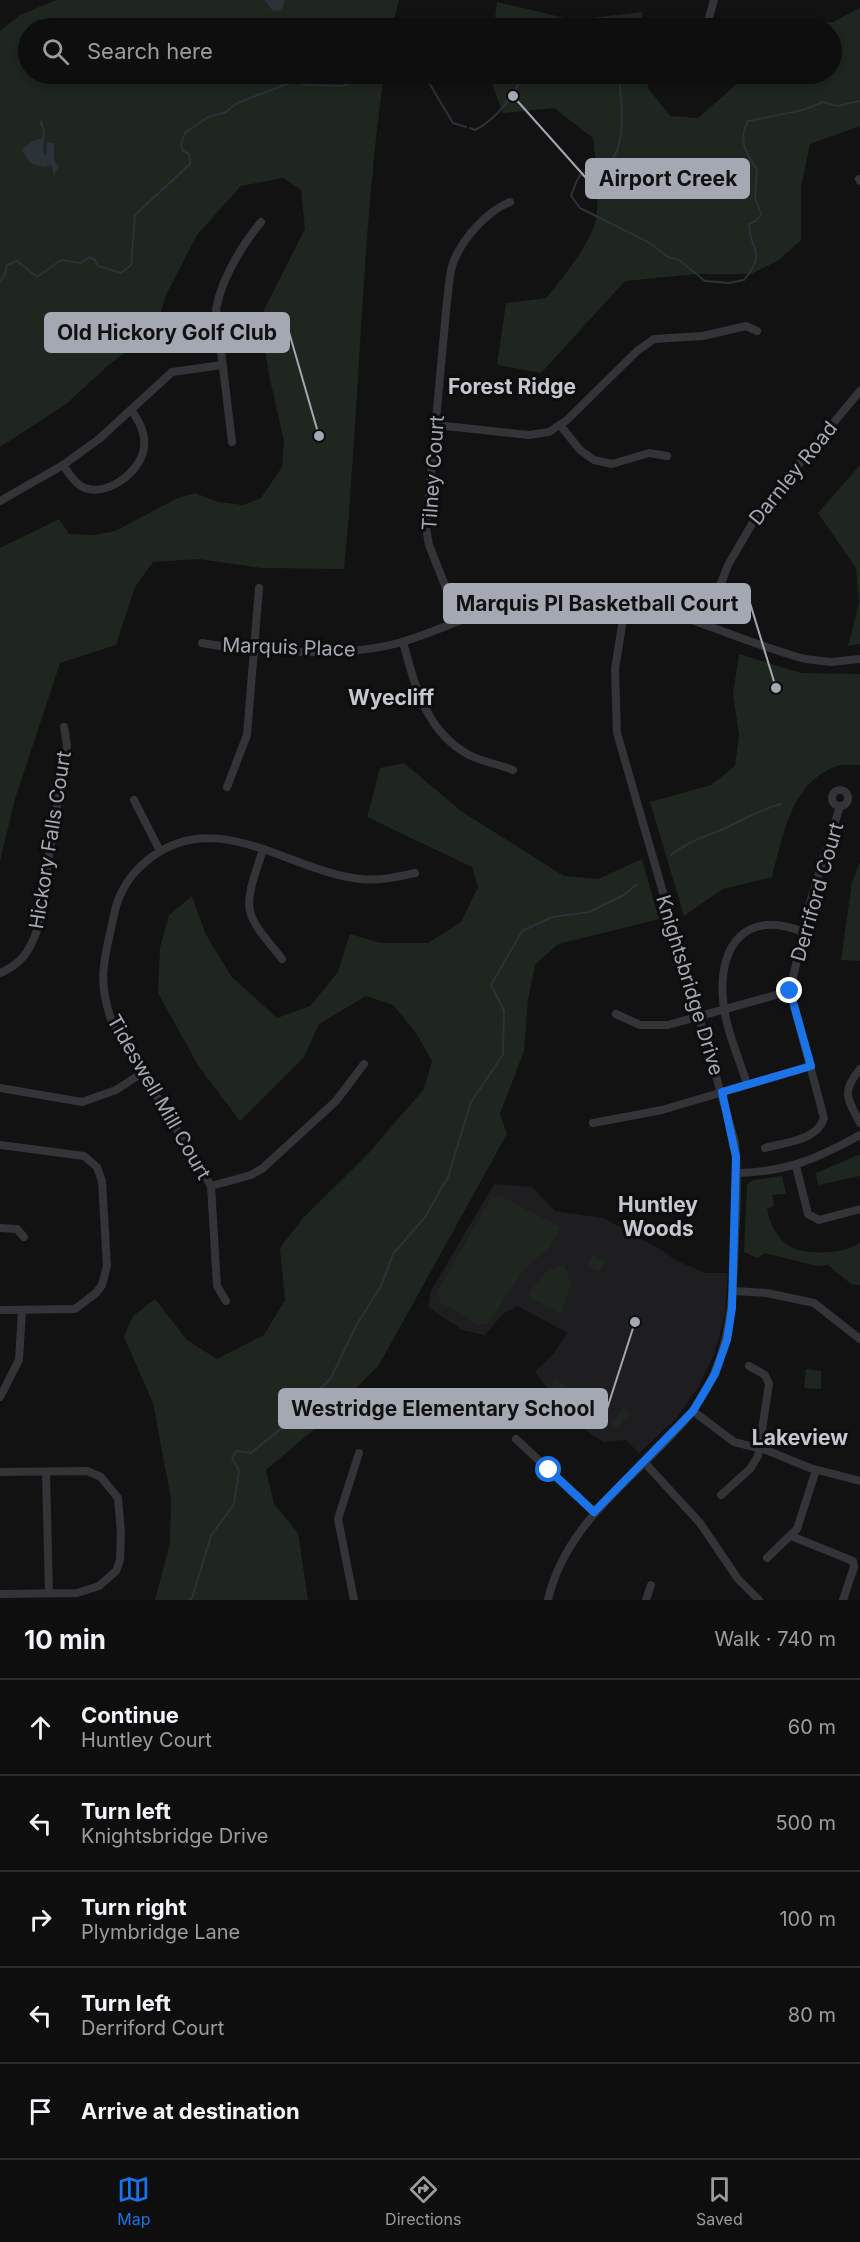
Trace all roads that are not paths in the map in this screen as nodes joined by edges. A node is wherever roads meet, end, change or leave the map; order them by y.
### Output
1 (714, 0) edge
2 (709, 18) edge
3 (510, 202) dead end
4 (261, 222) dead end
5 (757, 331) dead end
6 (222, 364) junction
7 (860, 391) edge
8 (131, 410) junction
9 (436, 425) junction
10 (560, 425) junction
11 (232, 442) dead end
12 (667, 456) dead end
13 (63, 465) junction
14 (0, 501) edge
15 (259, 588) dead end
16 (626, 601) junction
17 (459, 621) junction
18 (705, 625) junction
19 (202, 642) dead end
20 (403, 642) junction
21 (254, 648) junction
22 (860, 659) edge
23 (64, 727) dead end
24 (513, 770) dead end
25 (226, 787) dead end
26 (134, 800) dead end
27 (840, 806) dead end
28 (263, 849) junction
29 (160, 851) junction
30 (415, 873) dead end
31 (803, 932) junction
32 (282, 959) dead end
33 (0, 973) edge
34 (790, 991) junction
35 (725, 1009) junction
36 (616, 1014) dead end
37 (699, 1017) junction
38 (364, 1064) dead end
39 (811, 1066) junction
40 (860, 1069) edge
41 (142, 1073) junction
42 (747, 1084) junction
43 (0, 1088) edge
44 (722, 1092) junction
45 (593, 1123) dead end
46 (860, 1123) edge
47 (860, 1135) edge
48 (0, 1145) edge
49 (765, 1148) dead end
50 (796, 1166) junction
51 (736, 1173) junction
52 (211, 1186) junction
53 (860, 1209) edge
54 (0, 1228) edge
55 (24, 1237) dead end
56 (733, 1291) junction
57 (226, 1301) dead end
58 (0, 1310) edge
59 (22, 1311) junction
60 (860, 1339) edge
61 (749, 1366) dead end
62 (0, 1397) edge
63 (693, 1411) junction
64 (516, 1439) dead end
65 (759, 1449) junction
66 (359, 1453) dead end
67 (644, 1462) junction
68 (816, 1470) junction
69 (46, 1472) junction
70 (0, 1473) edge
71 (860, 1481) edge
72 (721, 1495) dead end
73 (594, 1512) junction
74 (791, 1536) junction
75 (767, 1558) dead end
76 (651, 1585) dead end
77 (49, 1593) junction
78 (0, 1594) edge
79 (354, 1600) edge
80 (548, 1600) edge
81 (646, 1600) edge
82 (759, 1600) edge
83 (843, 1600) edge

1 - 2 street
3 - 9 street, Tilney Court
4 - 6 street
5 - 10 street
6 - 8 street
6 - 11 street
7 - 18 street, Darnley Road
8 - 13 street
8 - 13 street
9 - 10 street
9 - 17 street, Tilney Court
10 - 12 street
13 - 14 street
15 - 21 street
16 - 17 street, Marquis Place
16 - 18 street, Marquis Place
16 - 37 street, Knightsbridge Drive
17 - 20 street, Marquis Place
18 - 22 street, Marquis Place
19 - 21 street, Marquis Place
20 - 21 street, Marquis Place
20 - 24 street
21 - 25 street
23 - 33 street, Hickory Falls Court
26 - 29 street
27 - 31 street, Derriford Court
28 - 29 street, Tideswell Mill Court
28 - 30 street, Tideswell Mill Court
28 - 32 street
29 - 41 street, Tideswell Mill Court
31 - 34 street, Derriford Court
31 - 35 street
34 - 35 street
34 - 39 street, Derriford Court
35 - 37 street
35 - 42 street
36 - 37 street
37 - 44 street, Knightsbridge Drive
38 - 52 street
39 - 42 street
39 - 49 street, Derriford Court
40 - 46 street
41 - 43 street
41 - 52 street, Tideswell Mill Court
42 - 44 street
44 - 45 street
44 - 51 street, Knightsbridge Drive
47 - 50 street
48 - 59 street
50 - 51 street
50 - 53 street
51 - 56 street, Knightsbridge Drive
52 - 57 street, Tideswell Mill Court
54 - 55 street
56 - 60 street
56 - 63 street, Knightsbridge Drive
58 - 59 street
59 - 62 street
61 - 65 street
63 - 65 street
63 - 67 street, Knightsbridge Drive
64 - 73 street
65 - 68 street
65 - 72 street
66 - 79 street
67 - 73 street, Knightsbridge Drive
67 - 82 street
68 - 71 street
68 - 74 street
69 - 70 street
69 - 77 street
69 - 77 street
73 - 80 street, Knightsbridge Drive
74 - 75 street
74 - 83 street
76 - 81 street
77 - 78 street

